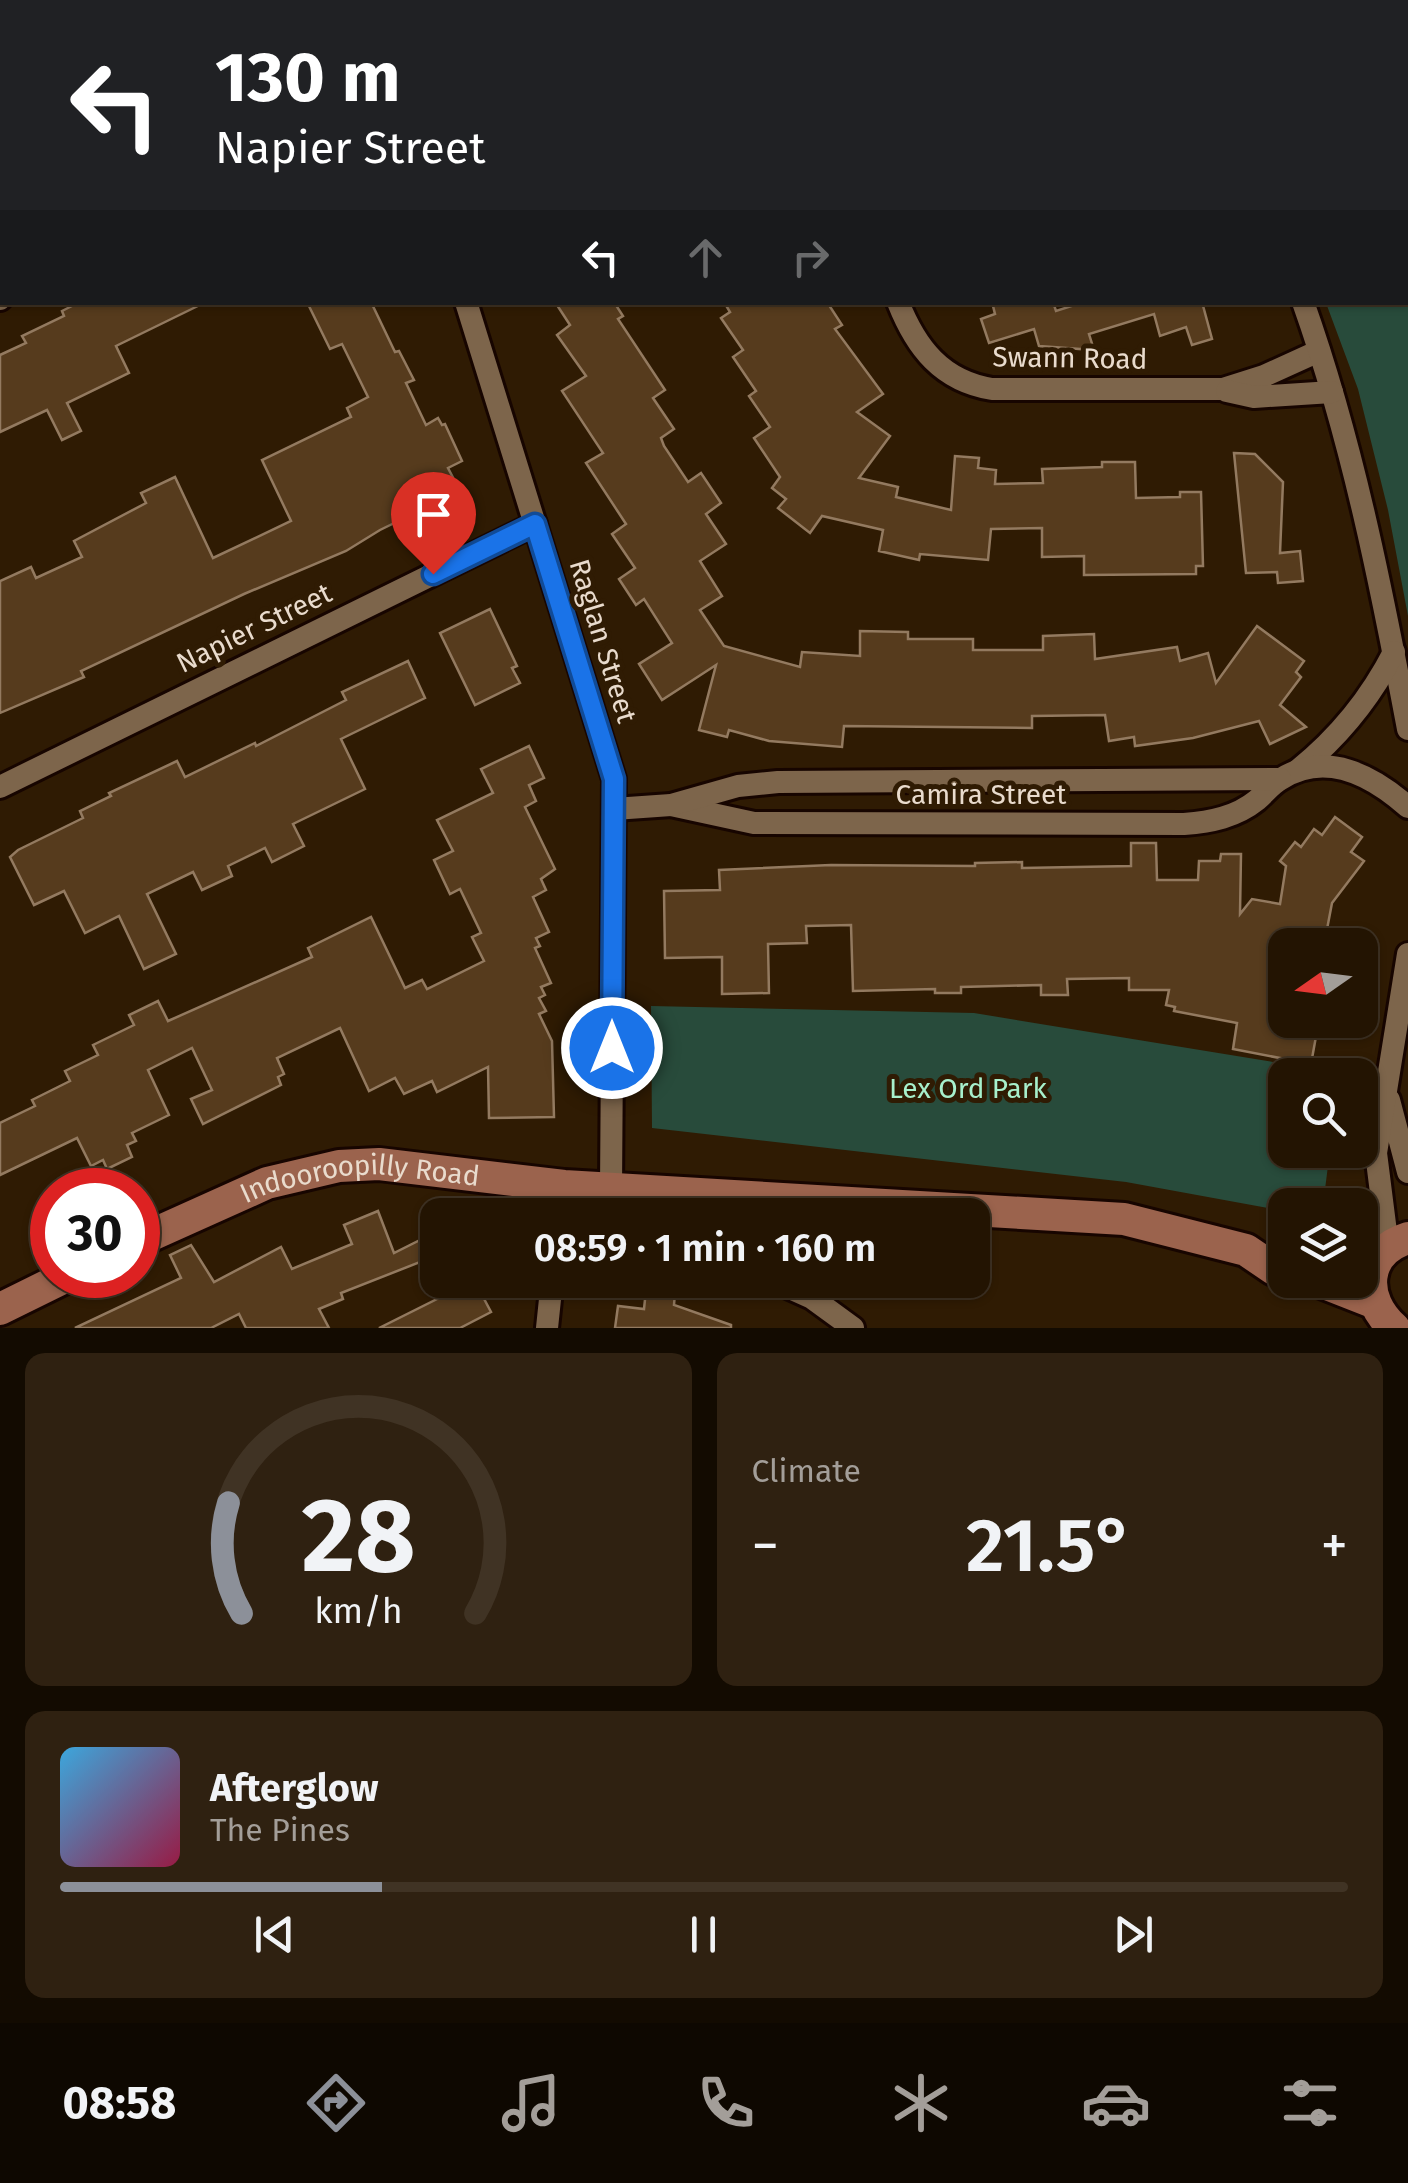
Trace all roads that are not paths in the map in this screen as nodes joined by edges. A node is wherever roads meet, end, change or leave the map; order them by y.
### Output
1 (467, 305) edge
2 (899, 305) edge
3 (1303, 305) edge
4 (1320, 351) junction
5 (1223, 389) junction
6 (1332, 392) junction
7 (535, 524) junction
8 (1394, 652) junction
9 (1408, 729) edge
10 (1288, 776) junction
11 (0, 787) edge
12 (671, 805) junction
13 (1408, 807) edge
14 (614, 809) junction
15 (1408, 954) edge
16 (1387, 1092) junction
17 (1408, 1172) edge
18 (611, 1188) junction
19 (552, 1198) edge
20 (570, 1198) edge
21 (670, 1198) edge
22 (990, 1211) edge
23 (160, 1231) edge
24 (1384, 1248) edge
25 (1268, 1249) edge
26 (1246, 1250) junction
27 (1268, 1264) edge
28 (30, 1295) edge
29 (550, 1298) edge
30 (810, 1298) edge
31 (1347, 1298) edge
32 (0, 1310) edge
33 (1388, 1322) edge
34 (547, 1328) edge
35 (853, 1328) edge

1 - 7 street, Raglan Street
2 - 5 street, Swann Road
3 - 4 street
4 - 5 street, Swann Road
4 - 6 street
5 - 6 street, Swann Road
6 - 8 street
7 - 11 street, Napier Street
7 - 14 street, Raglan Street
8 - 9 street
8 - 10 street, Camira Street
10 - 12 street, Camira Street
10 - 12 street, Camira Street
10 - 13 street, Camira Street
12 - 14 street, Camira Street
14 - 18 street, Raglan Street
15 - 16 street
16 - 17 street
16 - 24 street
18 - 20 main road, Indooroopilly Road
18 - 21 main road, Indooroopilly Road
19 - 23 main road, Indooroopilly Road
22 - 26 main road, Indooroopilly Road
24 - 33 main road
25 - 26 main road, Indooroopilly Road
26 - 27 main road, Indooroopilly Road
28 - 32 main road
29 - 34 street
30 - 35 street
31 - 33 main road

